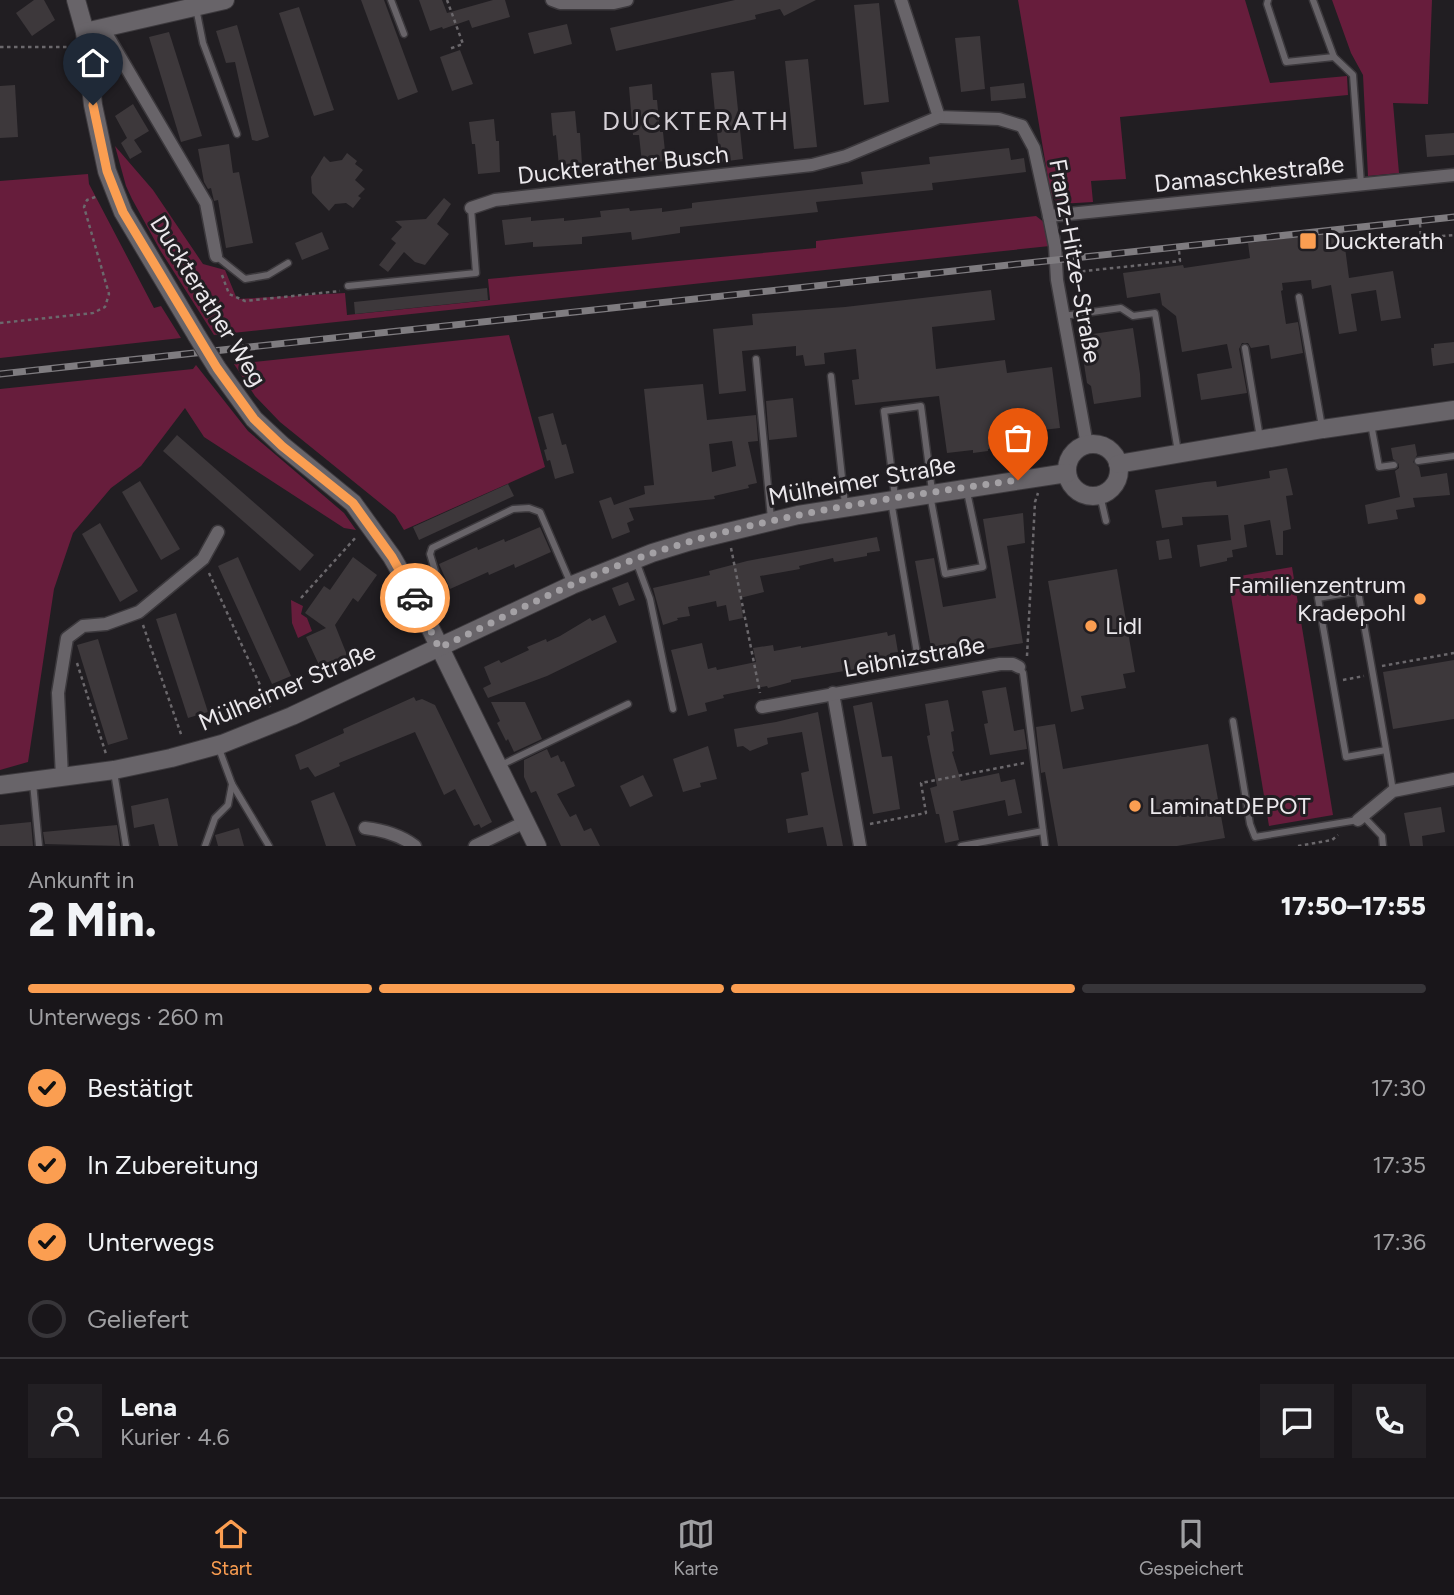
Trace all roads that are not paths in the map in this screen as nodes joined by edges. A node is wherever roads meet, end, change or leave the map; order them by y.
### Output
1 (76, 0) edge
2 (225, 0) edge
3 (391, 0) edge
4 (552, 0) edge
5 (627, 0) edge
6 (901, 0) edge
7 (1268, 0) edge
8 (1313, 0) edge
9 (196, 6) junction
10 (103, 28) junction
11 (404, 34) dead end
12 (86, 39) junction
13 (1334, 57) junction
14 (939, 117) junction
15 (237, 134) dead end
16 (1454, 175) edge
17 (1361, 184) junction
18 (471, 208) joint
19 (1049, 216) junction
20 (216, 256) joint
21 (288, 263) dead end
22 (348, 286) road end
23 (1299, 297) dead end
24 (1063, 316) junction
25 (1245, 348) dead end
26 (756, 359) dead end
27 (831, 376) dead end
28 (1454, 410) edge
29 (1371, 422) junction
30 (1323, 429) junction
31 (1260, 440) junction
32 (1087, 445) junction
33 (1179, 453) junction
34 (1454, 456) edge
35 (1418, 461) dead end
36 (1118, 464) junction
37 (1394, 465) dead end
38 (1067, 473) junction
39 (967, 488) junction
40 (931, 493) junction
41 (1100, 495) junction
42 (893, 498) junction
43 (845, 507) junction
44 (771, 521) junction
45 (1105, 521) dead end
46 (218, 532) dead end
47 (635, 559) junction
48 (436, 574) dead end
49 (572, 585) junction
50 (439, 648) junction
51 (918, 659) dead end
52 (1019, 667) joint
53 (833, 693) junction
54 (628, 704) dead end
55 (762, 707) road end
56 (673, 709) dead end
57 (1233, 721) dead end
58 (218, 745) junction
59 (1386, 750) junction
60 (498, 767) junction
61 (114, 770) junction
62 (62, 777) junction
63 (1454, 779) edge
64 (33, 781) junction
65 (232, 784) junction
66 (0, 785) edge
67 (1393, 791) junction
68 (1361, 818) junction
69 (524, 822) junction
70 (365, 828) dead end
71 (1043, 831) junction
72 (39, 846) edge
73 (126, 846) edge
74 (205, 846) edge
75 (269, 846) edge
76 (415, 846) edge
77 (475, 846) edge
78 (537, 846) edge
79 (860, 846) edge
80 (961, 846) edge
81 (1045, 846) edge
82 (1383, 846) edge

1 - 12 main road, Duckterather Weg
2 - 9 main road
3 - 11 lane
4 - 5 street
6 - 14 street
7 - 13 lane
8 - 13 lane
9 - 10 main road
9 - 15 lane
10 - 12 main road
10 - 20 street, Duckterather Weg
12 - 50 main road, Duckterather Weg, bridge
13 - 17 lane
14 - 18 street, Duckterather Busch
14 - 19 street, Franz-Hitze-Straße
16 - 17 street, Damaschkestraße
17 - 19 street, Damaschkestraße
18 - 22 lane
19 - 24 street, Franz-Hitze-Straße
20 - 21 lane
23 - 30 lane
24 - 32 street, Franz-Hitze-Straße
24 - 33 lane
25 - 31 lane
26 - 44 lane
27 - 43 lane
28 - 29 main road
29 - 30 main road
29 - 37 lane
30 - 31 main road
31 - 33 main road
32 - 36 main road
32 - 38 main road
33 - 36 main road
34 - 35 lane
36 - 41 main road
38 - 39 main road, Mülheimer Straße
38 - 41 main road
39 - 40 main road, Mülheimer Straße
39 - 40 lane
40 - 42 main road, Mülheimer Straße
40 - 42 lane
41 - 45 lane
42 - 43 main road, Mülheimer Straße
42 - 51 lane
43 - 44 main road, Mülheimer Straße
44 - 47 main road, Mülheimer Straße
46 - 62 street
47 - 49 main road, Mülheimer Straße
47 - 56 lane
48 - 49 lane
49 - 50 main road, Mülheimer Straße
50 - 58 main road, Mülheimer Straße
50 - 60 main road, Duckterather Weg
52 - 53 street, Leibnizstraße
52 - 71 lane, Leibnizstraße
53 - 55 street, Leibnizstraße
53 - 79 street
54 - 60 lane
57 - 68 lane
58 - 61 main road, Mülheimer Straße
58 - 65 lane
59 - 59 lane
59 - 67 lane
60 - 69 main road, Duckterather Weg
61 - 62 main road, Mülheimer Straße
61 - 73 lane
62 - 64 main road, Mülheimer Straße
63 - 67 street
64 - 66 main road, Mülheimer Straße
64 - 72 lane
65 - 74 lane
65 - 75 lane
67 - 68 street
68 - 82 lane
69 - 77 street
69 - 78 main road, Duckterather Weg
70 - 76 street
71 - 80 lane
71 - 81 lane, Leibnizstraße

